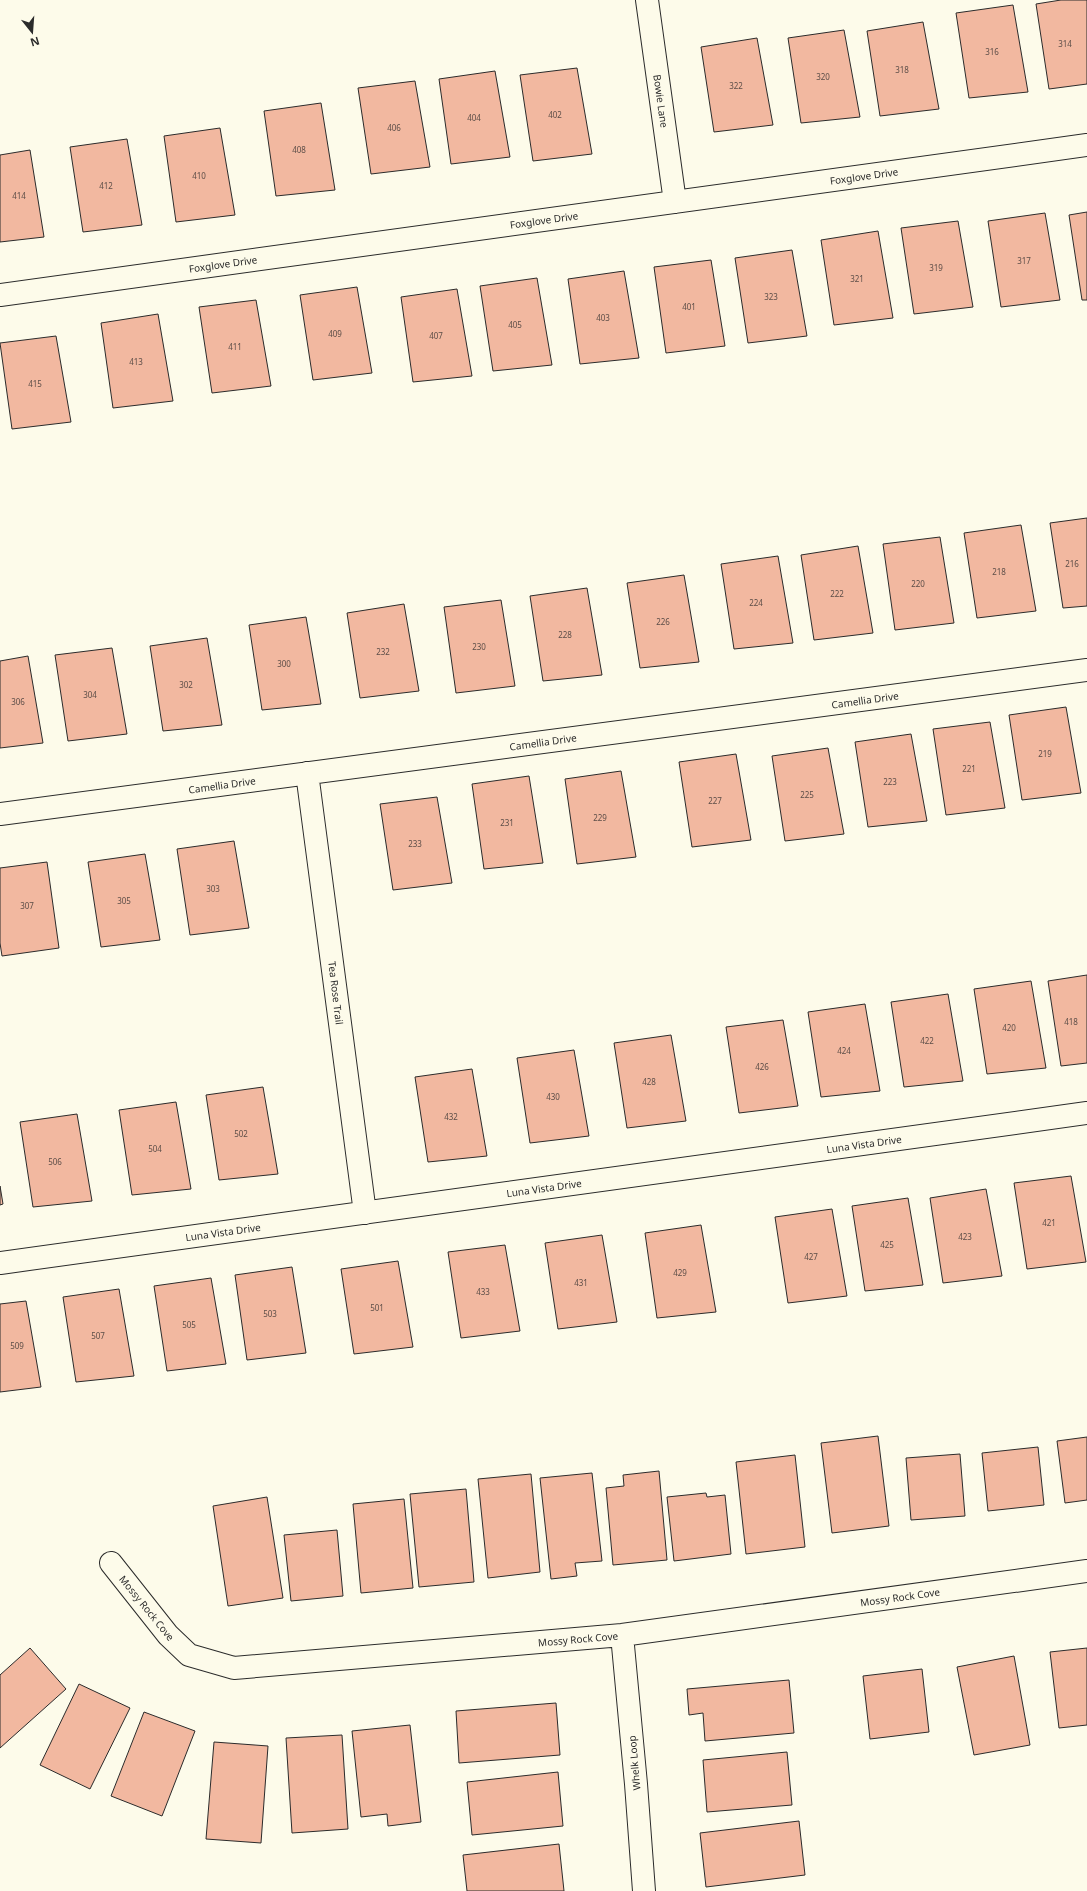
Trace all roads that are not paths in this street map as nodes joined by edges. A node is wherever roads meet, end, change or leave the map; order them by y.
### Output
1 (648, 0) edge
2 (1087, 144) edge
3 (675, 202) junction
4 (0, 295) edge
5 (1087, 670) edge
6 (307, 773) junction
7 (0, 814) edge
8 (1087, 1113) edge
9 (365, 1213) junction
10 (0, 1263) edge
11 (111, 1563) dead end
12 (1087, 1572) edge
13 (622, 1635) junction
14 (644, 1891) edge

1 - 3 street, Bowie Lane
2 - 3 street, Foxglove Drive
3 - 4 street, Foxglove Drive
5 - 6 street, Camellia Drive
6 - 7 street, Camellia Drive
6 - 9 street, Tea Rose Trail
8 - 9 street, Luna Vista Drive
9 - 10 street, Luna Vista Drive
11 - 13 street, Mossy Rock Cove
12 - 13 street, Mossy Rock Cove
13 - 14 street, Whelk Loop

